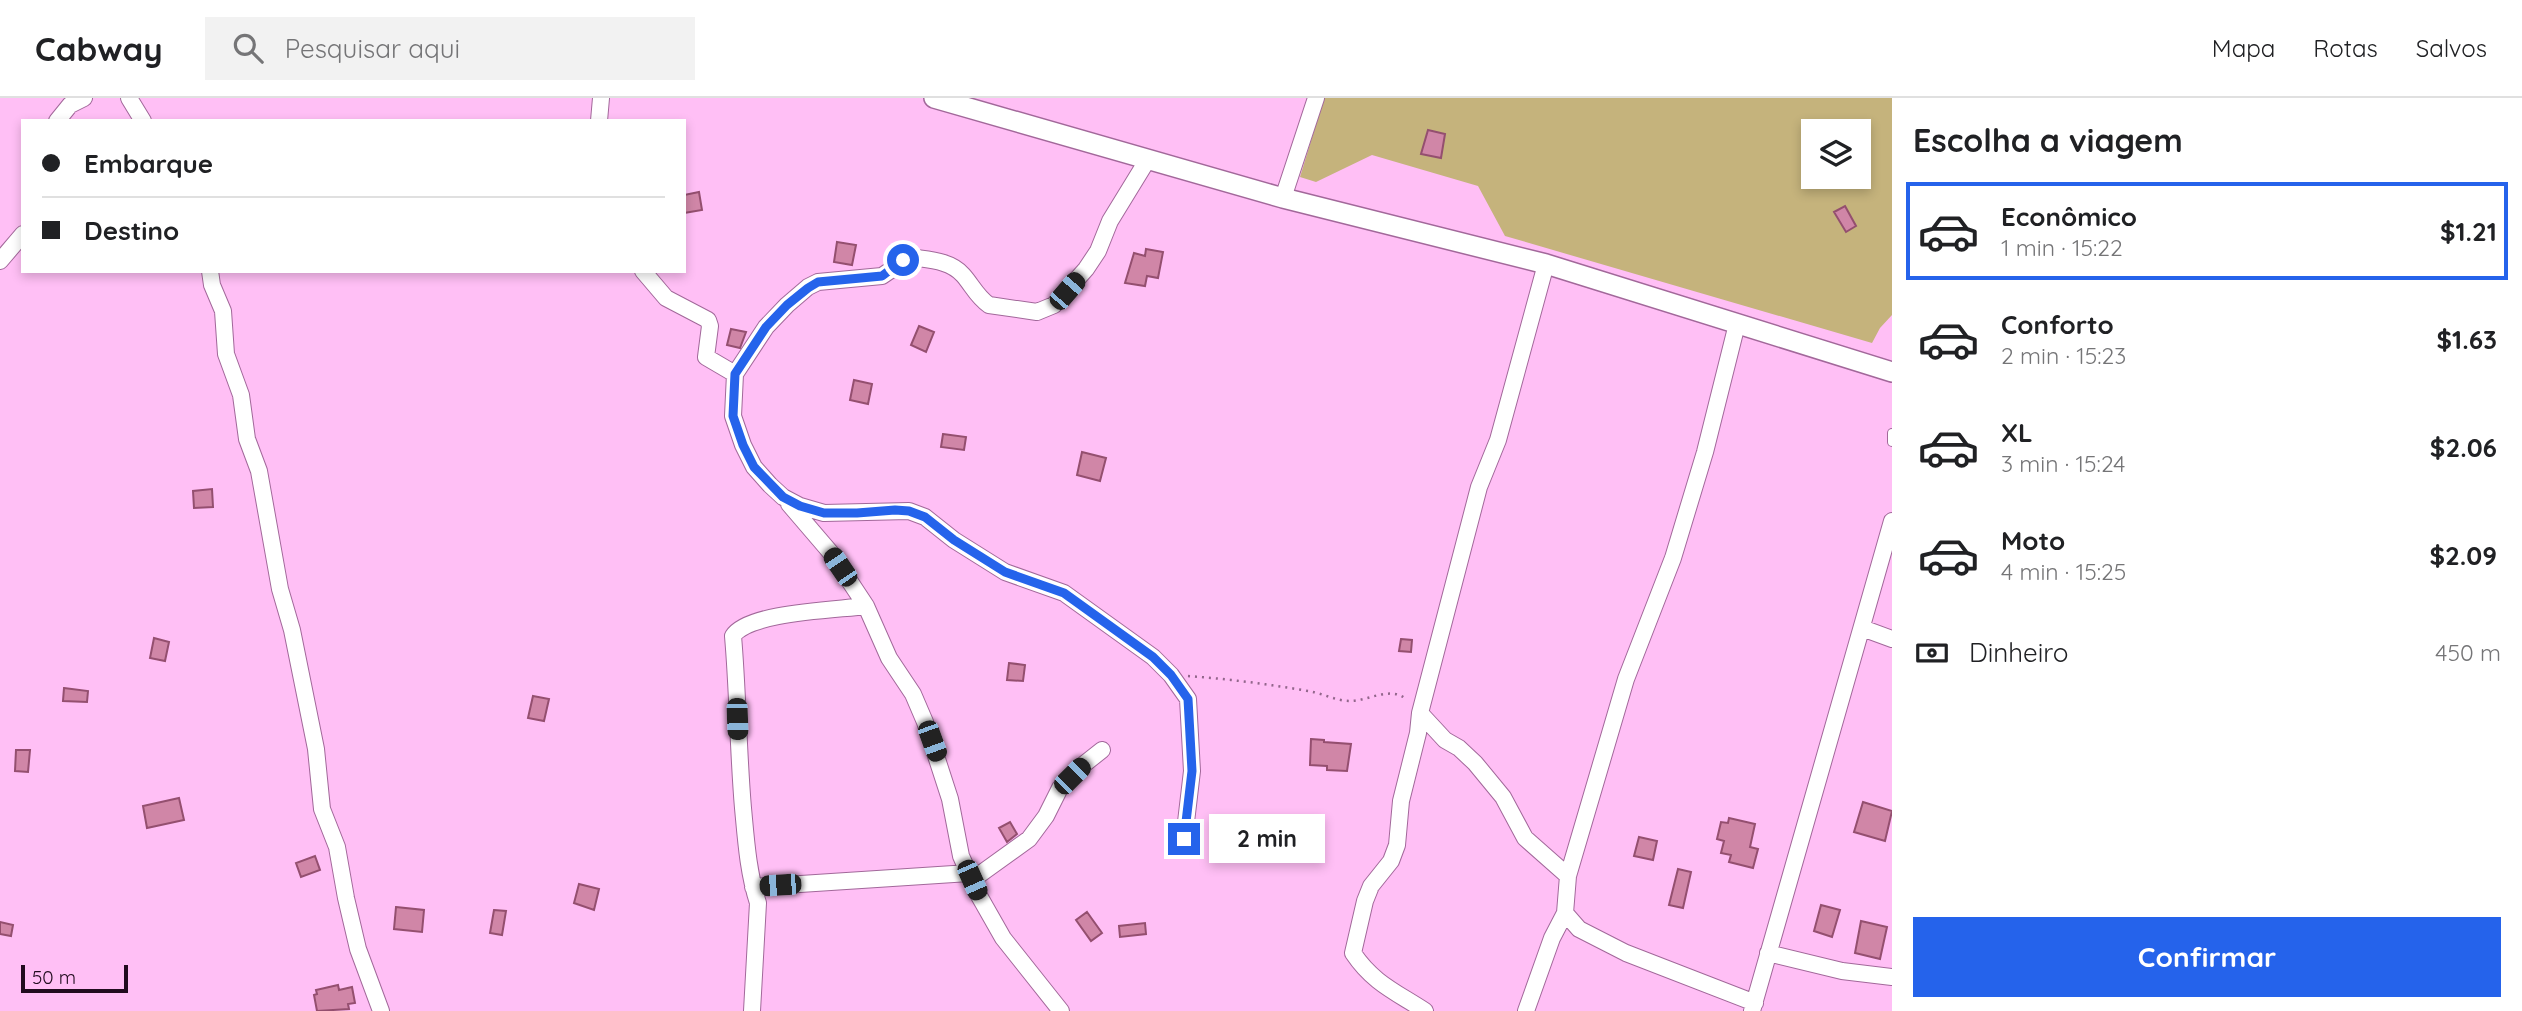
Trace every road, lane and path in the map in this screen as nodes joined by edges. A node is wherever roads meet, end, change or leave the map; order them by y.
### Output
1 (84, 98) edge
2 (129, 98) edge
3 (601, 98) edge
4 (934, 98) edge
5 (1316, 98) edge
6 (59, 119) edge
7 (142, 119) edge
8 (599, 119) edge
9 (1148, 159) junction
10 (1283, 198) junction
11 (21, 236) edge
12 (0, 261) edge
13 (1546, 264) junction
14 (210, 273) edge
15 (645, 273) edge
16 (1737, 324) junction
17 (1892, 372) edge
18 (735, 374) junction
19 (1892, 433) edge
20 (1892, 442) edge
21 (783, 497) junction
22 (836, 513) junction
23 (1892, 521) edge
24 (821, 541) junction
25 (866, 606) junction
26 (1862, 628) junction
27 (1892, 639) edge
28 (1171, 675) junction
29 (1420, 713) junction
30 (1102, 750) dead end
31 (1184, 839) dead end
32 (1568, 876) junction
33 (970, 877) junction
34 (753, 887) junction
35 (1565, 913) junction
36 (1768, 953) junction
37 (1892, 978) edge
38 (1754, 1007) edge
39 (381, 1011) edge
40 (752, 1011) edge
41 (1061, 1011) edge
42 (1425, 1011) edge
43 (1526, 1011) edge

1 - 6 street
2 - 7 street
3 - 8 street
4 - 9 street
5 - 10 street
9 - 10 street
9 - 18 street
10 - 13 street
11 - 12 street
13 - 16 street
13 - 29 street
14 - 39 street
15 - 18 street
16 - 17 street
16 - 32 street
18 - 21 street
19 - 20 lane
21 - 22 street
21 - 24 street
22 - 24 street
22 - 28 street
23 - 26 street
24 - 25 street
25 - 33 street
25 - 34 street
26 - 27 street
26 - 36 street
28 - 29 path
28 - 31 street
29 - 32 street
29 - 42 street
30 - 33 street
32 - 35 street
33 - 34 street
33 - 41 street
34 - 40 street
35 - 38 street
35 - 43 street
36 - 37 street
36 - 38 street

